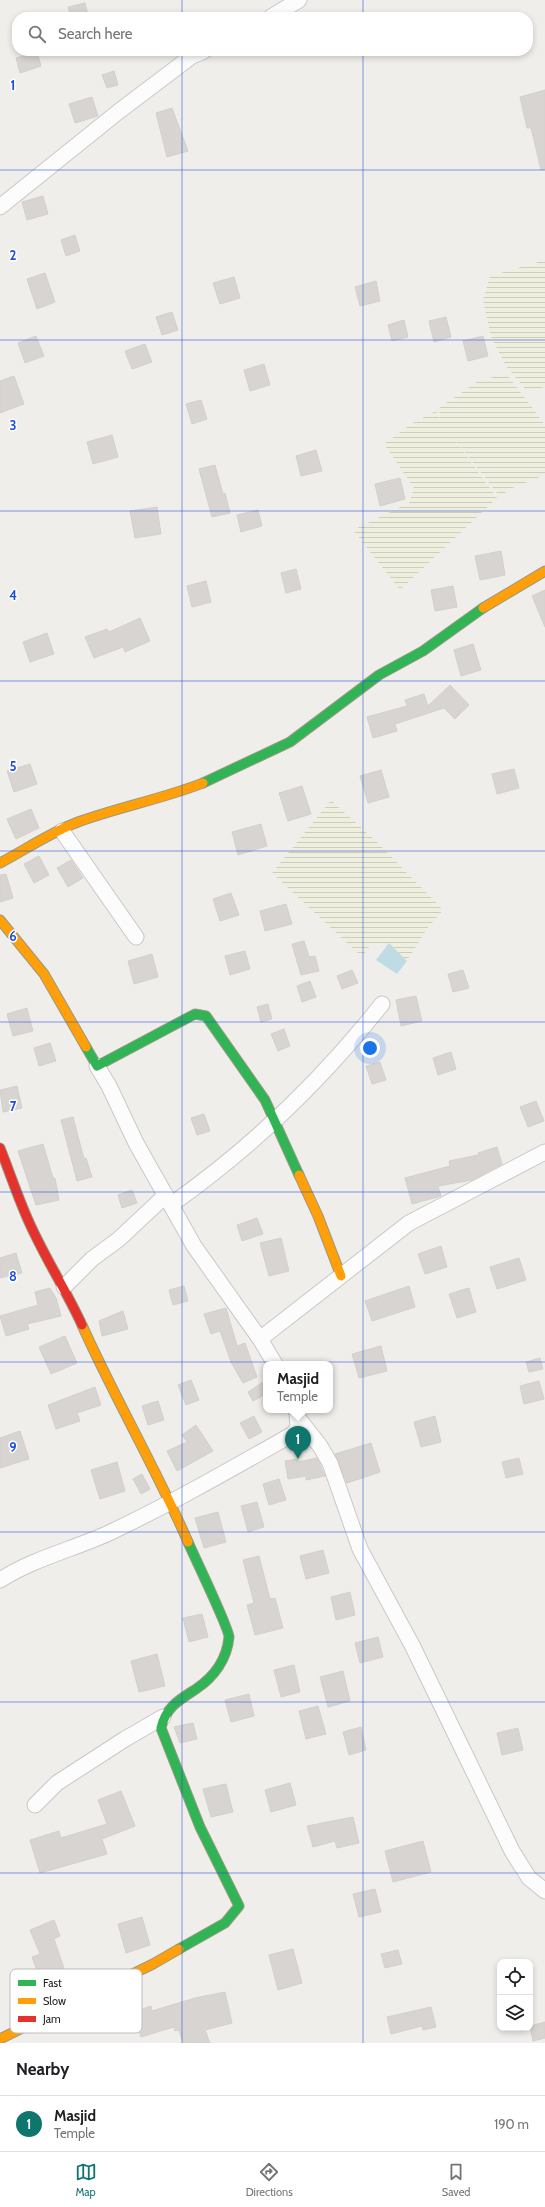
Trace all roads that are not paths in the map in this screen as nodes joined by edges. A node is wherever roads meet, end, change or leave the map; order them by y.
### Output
1 (299, 0) edge
2 (279, 12) edge
3 (192, 56) edge
4 (0, 207) edge
5 (545, 570) edge
6 (62, 831) junction
7 (0, 863) edge
8 (0, 920) edge
9 (136, 937) dead end
10 (382, 1004) dead end
11 (97, 1066) junction
12 (275, 1121) junction
13 (0, 1148) edge
14 (545, 1152) edge
15 (169, 1200) junction
16 (341, 1276) junction
17 (64, 1287) junction
18 (260, 1339) junction
19 (273, 1361) edge
20 (297, 1414) edge
21 (171, 1503) junction
22 (0, 1580) edge
23 (163, 1717) junction
24 (35, 1805) dead end
25 (545, 1891) edge
26 (142, 1969) edge
27 (12, 2033) edge
28 (0, 2039) edge

1 - 2 street
3 - 4 street
5 - 6 street
6 - 7 street
6 - 9 street
8 - 11 street
10 - 12 street
11 - 12 street
11 - 15 street
12 - 15 street
12 - 16 street
13 - 17 street
14 - 16 street
15 - 17 street
15 - 18 street
16 - 18 street
17 - 21 street
18 - 19 street
20 - 21 street
20 - 25 street
21 - 22 street
21 - 23 street
23 - 24 street
23 - 26 street
27 - 28 street

